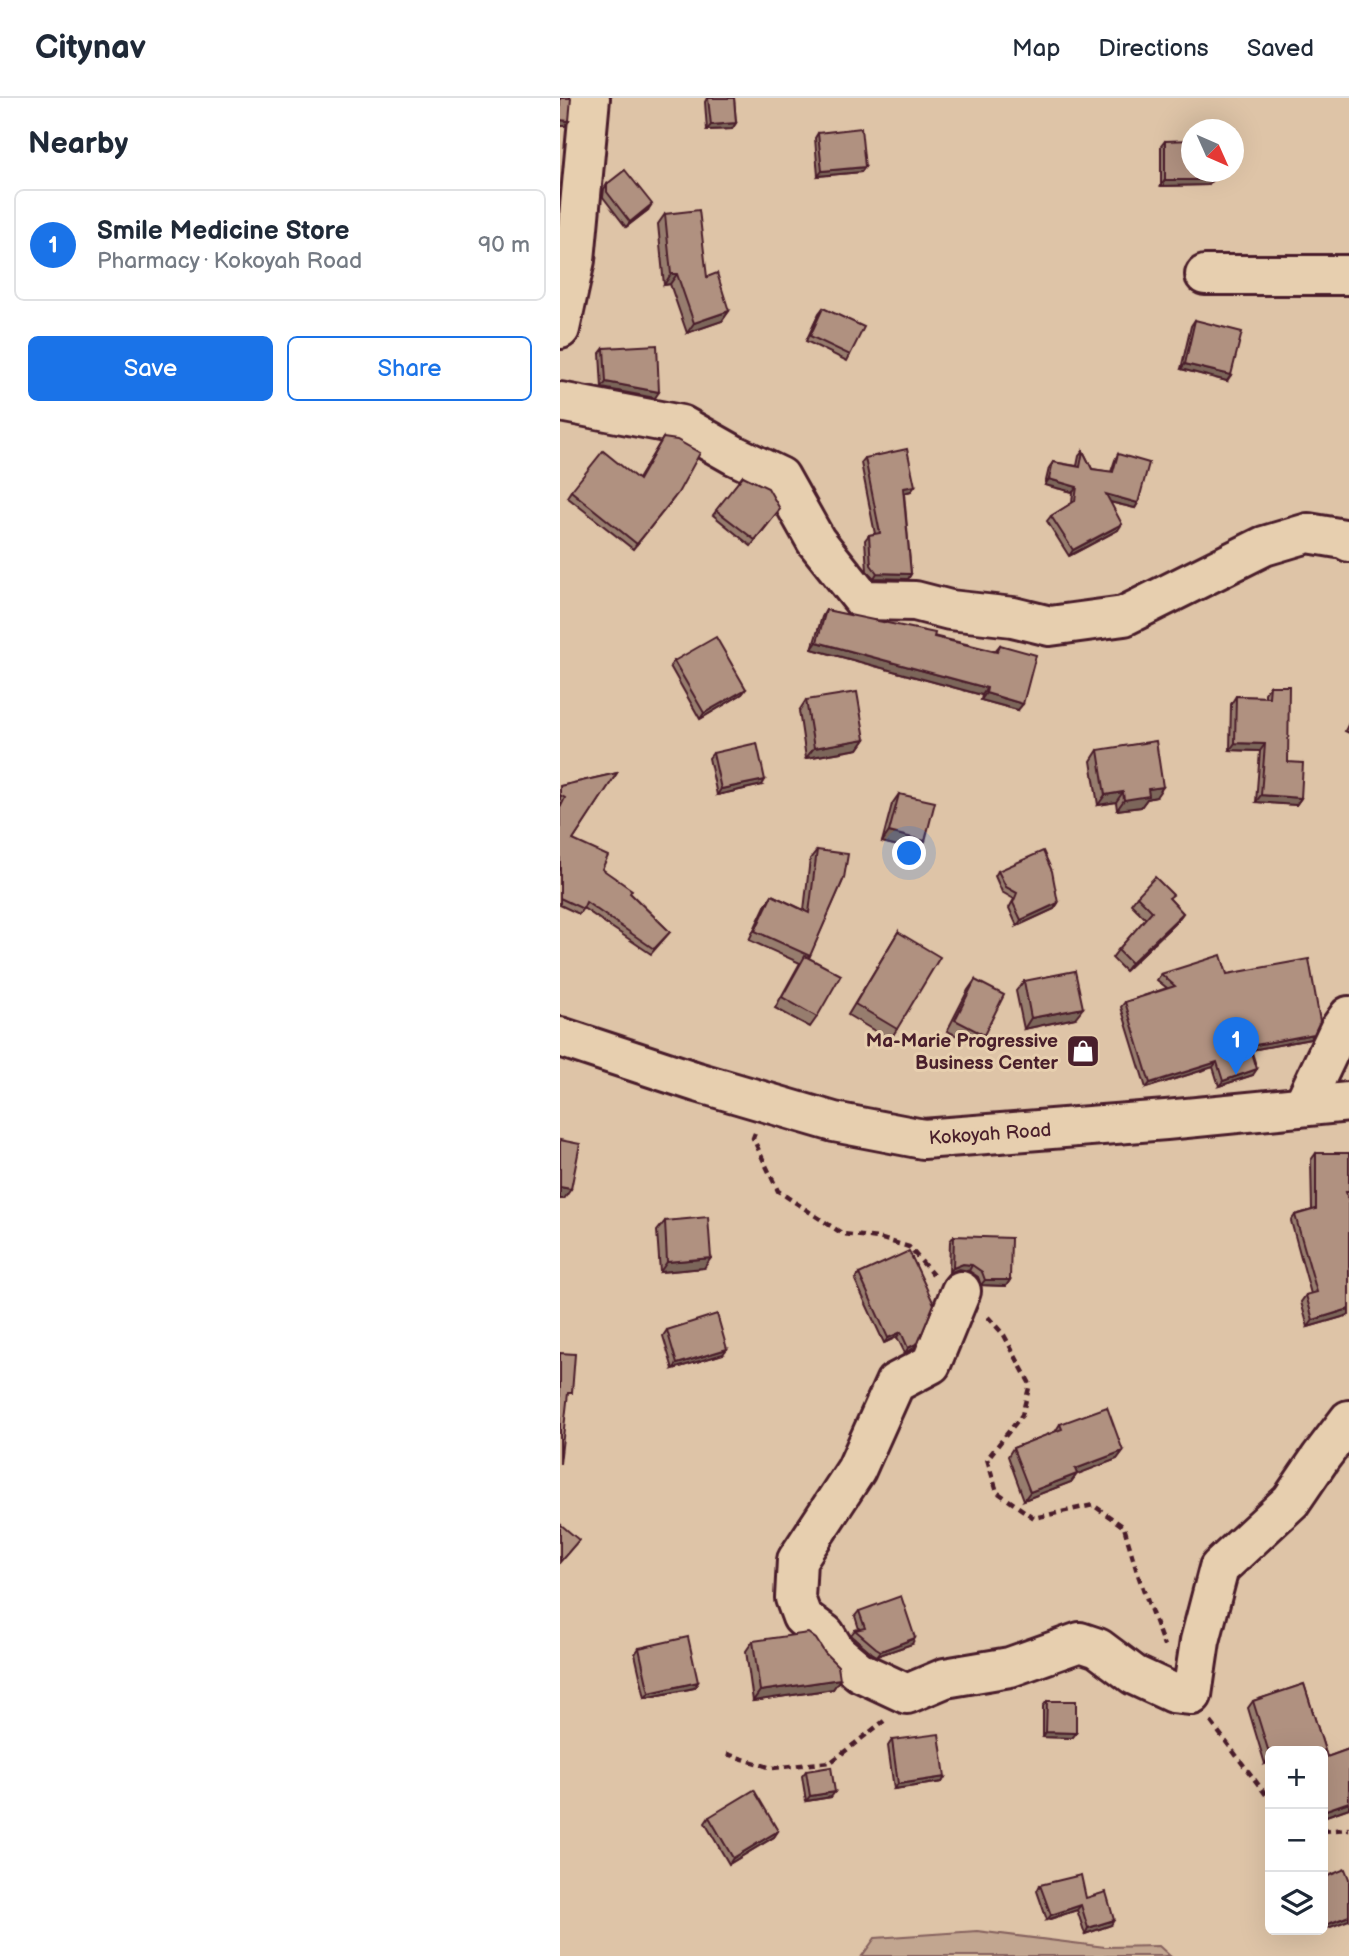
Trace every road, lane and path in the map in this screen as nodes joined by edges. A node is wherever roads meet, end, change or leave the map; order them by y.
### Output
1 (590, 98) edge
2 (1205, 275) dead end
3 (1349, 275) edge
4 (560, 329) edge
5 (560, 401) edge
6 (1349, 542) edge
7 (1349, 1016) edge
8 (560, 1037) edge
9 (763, 1101) junction
10 (1349, 1102) edge
11 (1303, 1106) junction
12 (961, 1292) junction
13 (1349, 1420) edge
14 (907, 1694) junction
15 (1192, 1695) junction
16 (727, 1754) dead end
17 (1265, 1793) edge
18 (1349, 1829) edge
19 (1328, 1831) edge

1 - 4 street
2 - 3 street
5 - 6 street
7 - 11 street
8 - 9 street, Kokoyah Road
9 - 11 street, Kokoyah Road
9 - 12 path
10 - 11 street, Kokoyah Road
12 - 14 street
12 - 15 path
13 - 15 street
14 - 15 street
14 - 16 path
15 - 17 path
18 - 19 path

